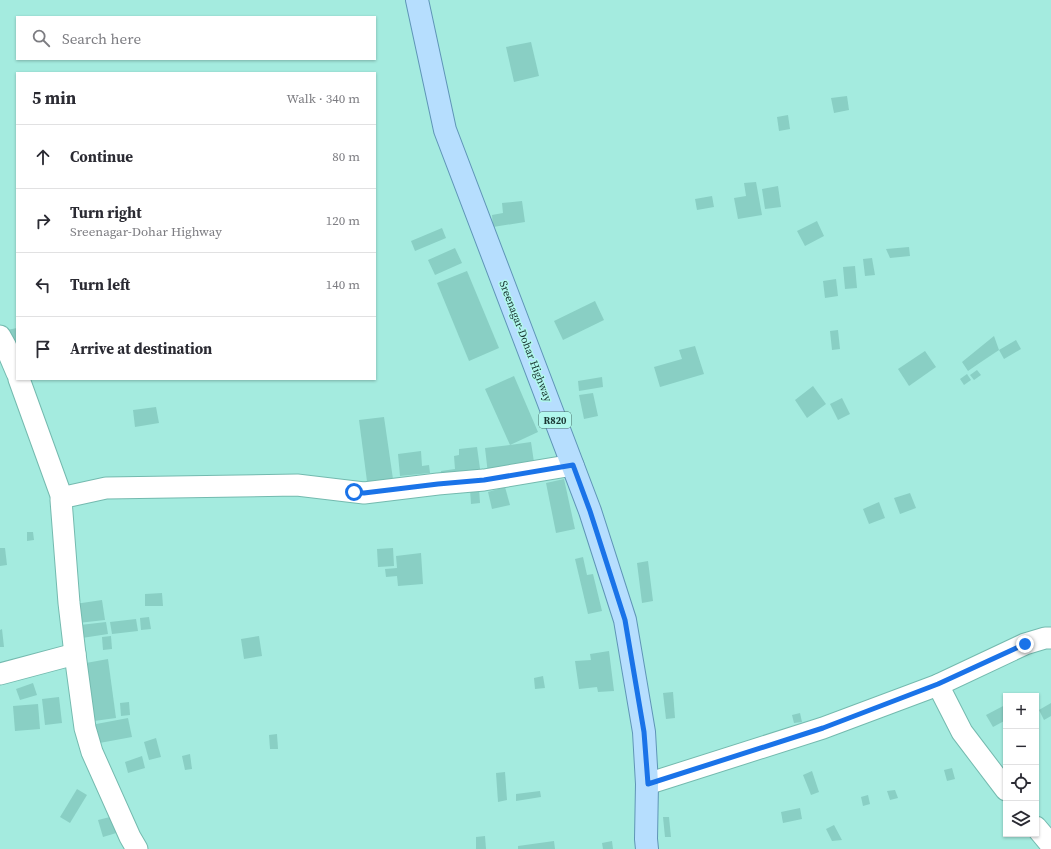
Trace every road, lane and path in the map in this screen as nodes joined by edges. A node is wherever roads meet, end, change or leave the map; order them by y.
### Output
1 (417, 0) edge
2 (0, 336) edge
3 (16, 371) edge
4 (19, 380) edge
5 (573, 465) junction
6 (62, 498) junction
7 (1051, 638) edge
8 (74, 654) junction
9 (0, 674) edge
10 (938, 684) junction
11 (648, 784) junction
12 (1003, 786) edge
13 (1039, 831) edge
14 (1051, 845) edge
15 (137, 849) edge
16 (647, 849) edge

1 - 5 main road, Sreenagar-Dohar Highway / R820
2 - 3 street
4 - 6 street
5 - 6 street
5 - 11 main road, Sreenagar-Dohar Highway / R820
6 - 8 street
7 - 10 street
8 - 9 street
8 - 15 street
10 - 11 street
10 - 12 street
11 - 16 main road, Sreenagar-Dohar Highway / R820
13 - 14 street

